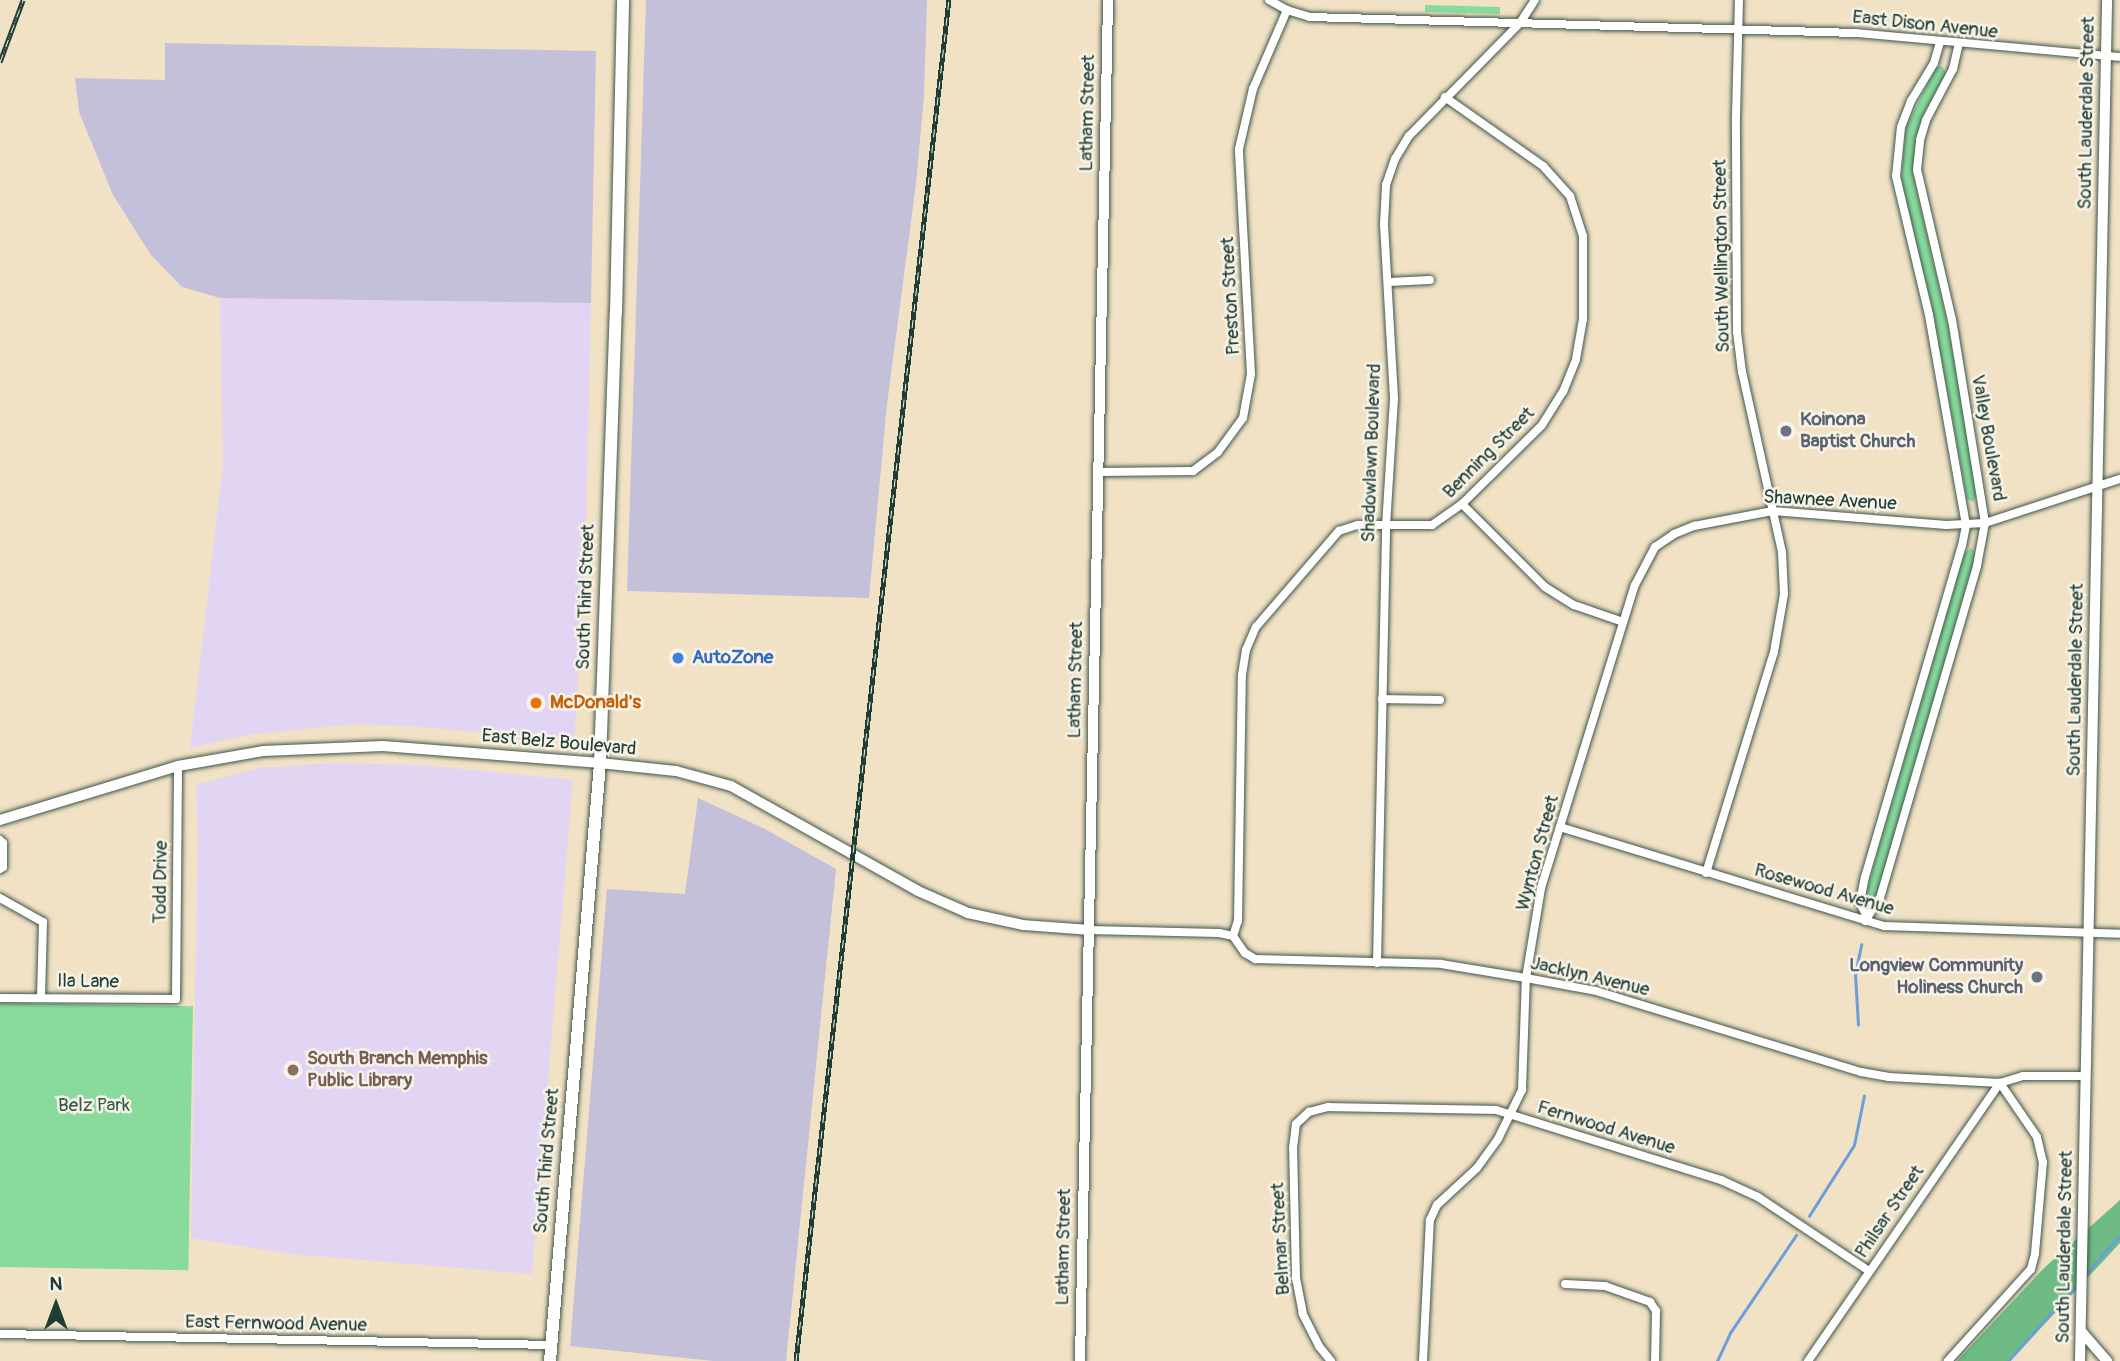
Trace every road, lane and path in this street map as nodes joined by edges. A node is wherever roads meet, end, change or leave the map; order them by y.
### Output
1 (623, 0) edge
2 (1108, 0) edge
3 (1269, 0) edge
4 (1535, 0) edge
5 (1739, 0) edge
6 (2107, 0) edge
7 (1287, 10) junction
8 (1520, 23) junction
9 (1738, 30) junction
10 (1940, 42) junction
11 (1959, 44) junction
12 (2105, 56) junction
13 (2120, 57) edge
14 (1445, 97) junction
15 (1430, 280) dead end
16 (1388, 282) junction
17 (1098, 472) junction
18 (2120, 479) edge
19 (2097, 486) junction
20 (1462, 504) junction
21 (1773, 511) junction
22 (1985, 523) junction
23 (1966, 525) junction
24 (1386, 526) junction
25 (1623, 622) junction
26 (1382, 699) junction
27 (1440, 700) dead end
28 (600, 763) junction
29 (178, 766) junction
30 (0, 820) edge
31 (1560, 827) junction
32 (0, 840) edge
33 (0, 869) edge
34 (1706, 873) junction
35 (0, 898) edge
36 (1865, 918) junction
37 (1089, 930) junction
38 (2089, 934) junction
39 (2120, 934) edge
40 (1233, 936) junction
41 (1377, 963) junction
42 (1526, 978) junction
43 (41, 997) junction
44 (0, 998) edge
45 (176, 999) joint
46 (2086, 1076) junction
47 (2000, 1083) junction
48 (1309, 1112) joint
49 (1509, 1116) junction
50 (1868, 1271) junction
51 (1565, 1284) dead end
52 (2081, 1331) junction
53 (0, 1334) edge
54 (551, 1345) junction
55 (550, 1361) edge
56 (1080, 1361) edge
57 (1331, 1361) edge
58 (1423, 1361) edge
59 (1655, 1361) edge
60 (1808, 1361) edge
61 (1948, 1361) edge
62 (2080, 1361) edge
63 (2107, 1361) edge

1 - 28 main road, South Third Street
2 - 17 street, Latham Street
3 - 7 street, East Dison Avenue
4 - 8 street, Shadowlawn Boulevard
5 - 9 street, South Wellington Street
6 - 12 street, South Lauderdale Street
7 - 8 street, East Dison Avenue
7 - 17 street, Preston Street
8 - 9 street, East Dison Avenue
8 - 14 street, Shadowlawn Boulevard
9 - 10 street, East Dison Avenue
9 - 21 street, South Wellington Street
10 - 11 street, East Dison Avenue
10 - 23 street, Valley Boulevard
11 - 12 street, East Dison Avenue
11 - 22 street, Valley Boulevard
12 - 13 street, East Dison Avenue
12 - 19 street, South Lauderdale Street
14 - 16 street, Shadowlawn Boulevard
14 - 20 street, Benning Street
15 - 16 street
16 - 24 street, Shadowlawn Boulevard
17 - 37 street, Latham Street
18 - 19 street, Shawnee Avenue
19 - 22 street, Shawnee Avenue
19 - 38 street, South Lauderdale Street
20 - 24 street, Benning Street
20 - 25 street
21 - 23 street, Shawnee Avenue
21 - 25 street, Shawnee Avenue
21 - 34 street, South Wellington Street
22 - 23 street, Shawnee Avenue
22 - 36 street, Valley Boulevard
23 - 36 street, Valley Boulevard
24 - 26 street, Shadowlawn Boulevard
24 - 40 street, Benning Street
25 - 31 street, Wynton Street
26 - 27 street
26 - 41 street, Shadowlawn Boulevard
28 - 29 street, East Belz Boulevard
28 - 37 street, East Belz Boulevard
28 - 54 main road, South Third Street
29 - 30 street, East Belz Boulevard
29 - 45 street, Todd Drive
31 - 34 street, Rosewood Avenue
31 - 42 street, Wynton Street
32 - 33 street
34 - 36 street, Rosewood Avenue
35 - 43 street
36 - 38 street, Rosewood Avenue
37 - 40 street
37 - 56 street, Latham Street
38 - 39 street, Rosewood Avenue
38 - 46 street, South Lauderdale Street
40 - 41 street, Jacklyn Avenue
41 - 42 street, Jacklyn Avenue
42 - 47 street, Jacklyn Avenue
42 - 49 street, Wynton Street
43 - 44 street, Ila Lane
43 - 45 street, Ila Lane
46 - 47 street, Jacklyn Avenue
46 - 52 street, South Lauderdale Street
47 - 50 street, Philsar Street
47 - 61 street
48 - 49 street, Fernwood Avenue
48 - 57 street, Belmar Street
49 - 50 street, Fernwood Avenue
49 - 58 street, Wynton Street
50 - 60 street, Philsar Street
51 - 59 street
52 - 62 street, South Lauderdale Street
52 - 63 street
53 - 54 street, East Fernwood Avenue
54 - 55 main road, South Third Street

